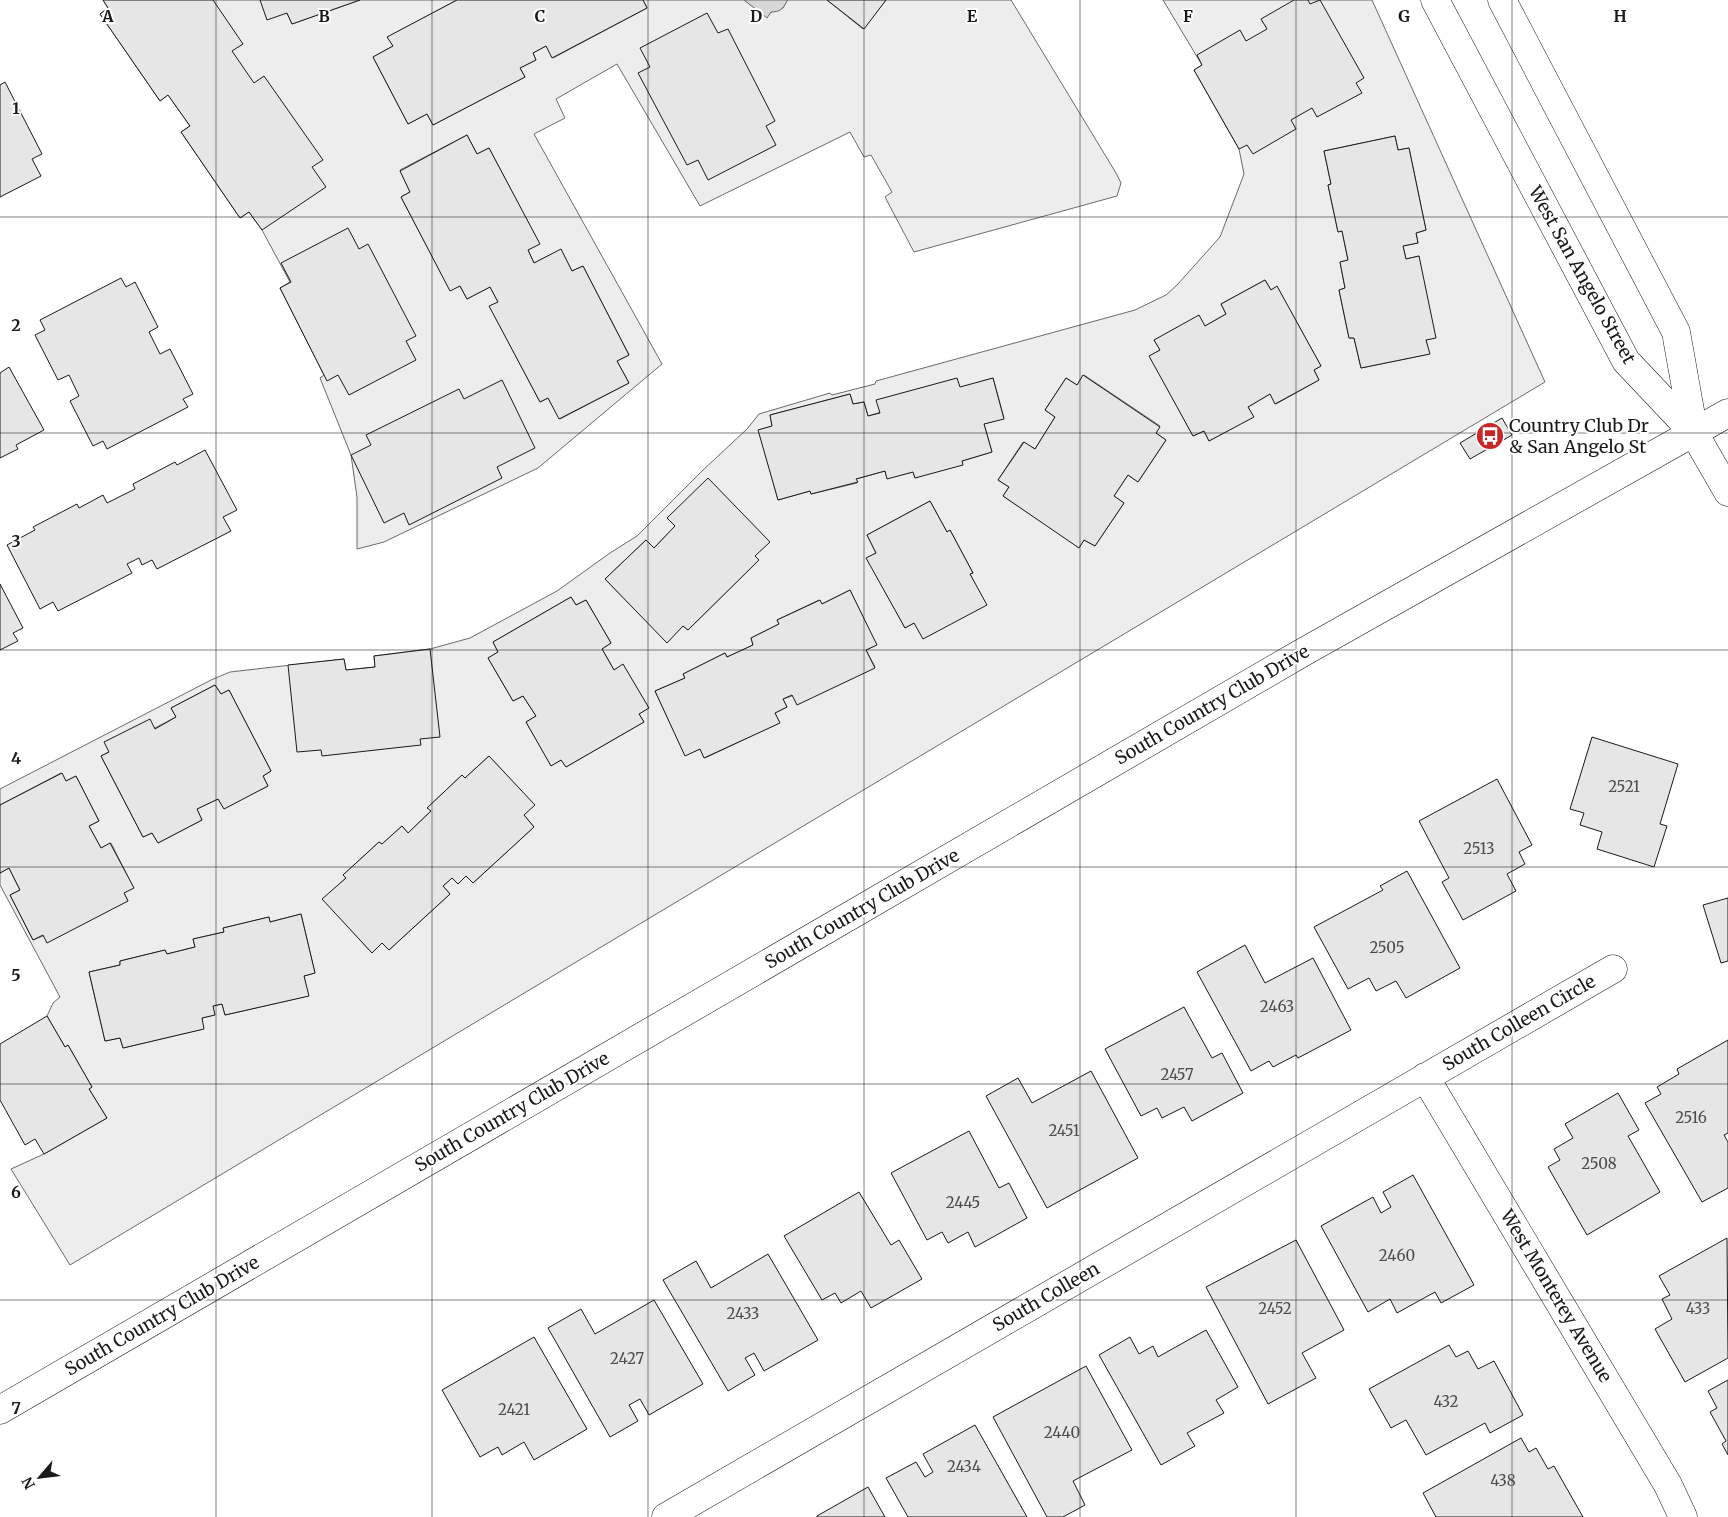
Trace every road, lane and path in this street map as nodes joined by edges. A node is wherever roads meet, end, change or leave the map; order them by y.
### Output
1 (1435, 0) edge
2 (1502, 0) edge
3 (1728, 413) edge
4 (1694, 433) junction
5 (1728, 492) edge
6 (1613, 969) dead end
7 (1425, 1077) junction
8 (0, 1410) edge
9 (666, 1517) edge
10 (1683, 1517) edge

1 - 4 street, West San Angelo Street
2 - 4 street
3 - 4 street, South Country Club Drive
4 - 5 street
4 - 8 street, South Country Club Drive
6 - 7 street, South Colleen Circle
7 - 9 street, South Colleen
7 - 10 street, West Monterey Avenue

